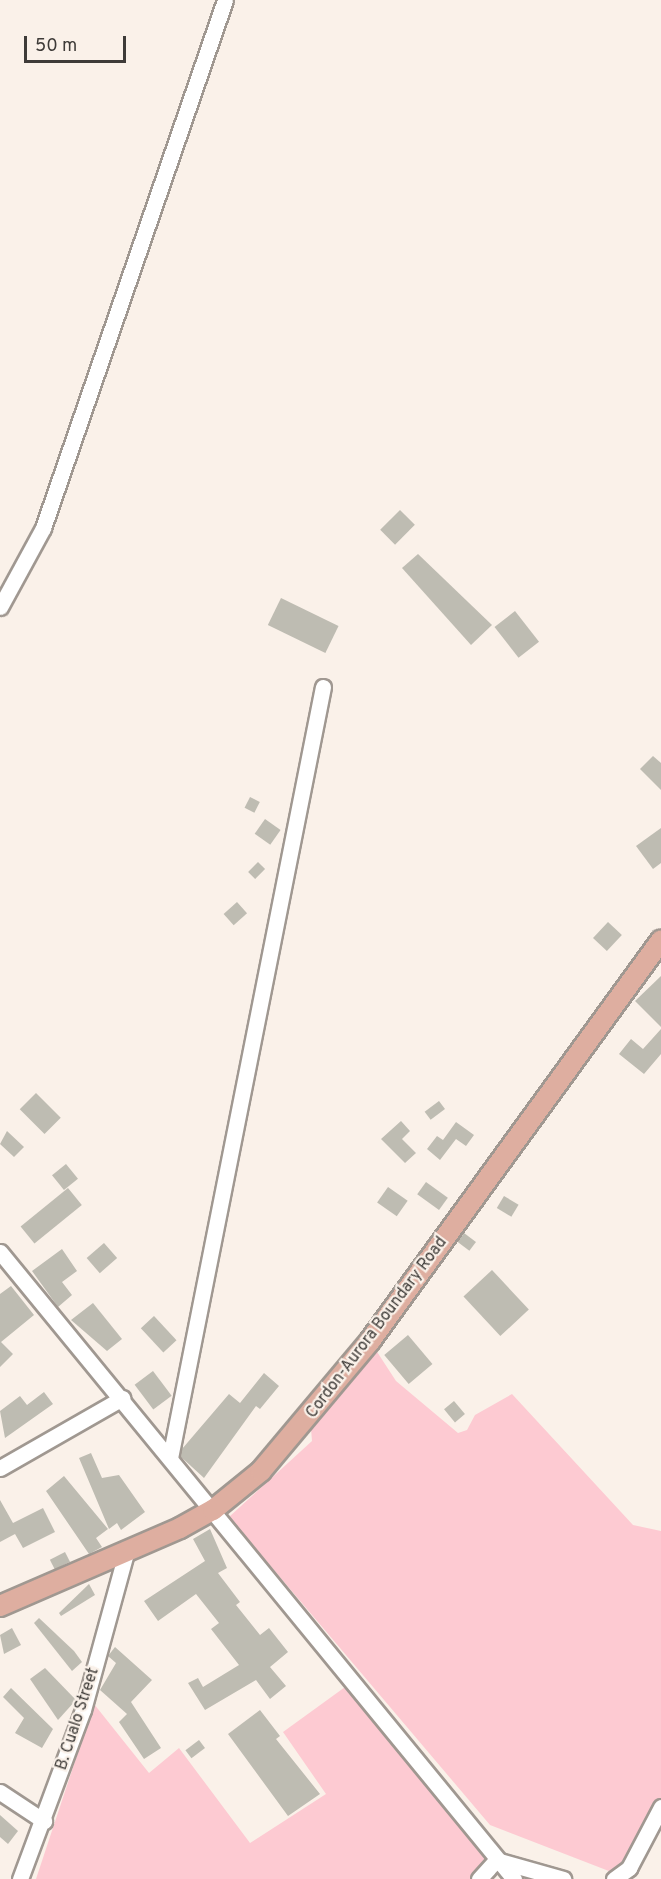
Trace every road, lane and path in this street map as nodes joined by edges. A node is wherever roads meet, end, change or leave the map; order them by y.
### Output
1 (225, 0) edge
2 (0, 607) edge
3 (323, 687) dead end
4 (661, 941) edge
5 (0, 1252) edge
6 (122, 1398) junction
7 (170, 1458) junction
8 (0, 1468) edge
9 (213, 1510) junction
10 (125, 1556) junction
11 (0, 1606) edge
12 (0, 1792) edge
13 (661, 1807) edge
14 (44, 1821) junction
15 (496, 1860) junction
16 (20, 1879) edge
17 (479, 1879) edge
18 (514, 1879) edge
19 (562, 1879) edge
20 (614, 1879) edge

1 - 2 street
3 - 7 street
4 - 9 main road, Cordon-Aurora Boundary Road
5 - 6 street
6 - 7 street
6 - 8 street
7 - 9 street
9 - 10 main road, Cordon-Aurora Boundary Road
9 - 15 street
10 - 11 main road, Cordon-Aurora Boundary Road
10 - 14 street, B. Cualo Street
12 - 14 street
13 - 20 street
14 - 16 street, B. Cualo Street
15 - 17 street
15 - 18 street
15 - 19 street

